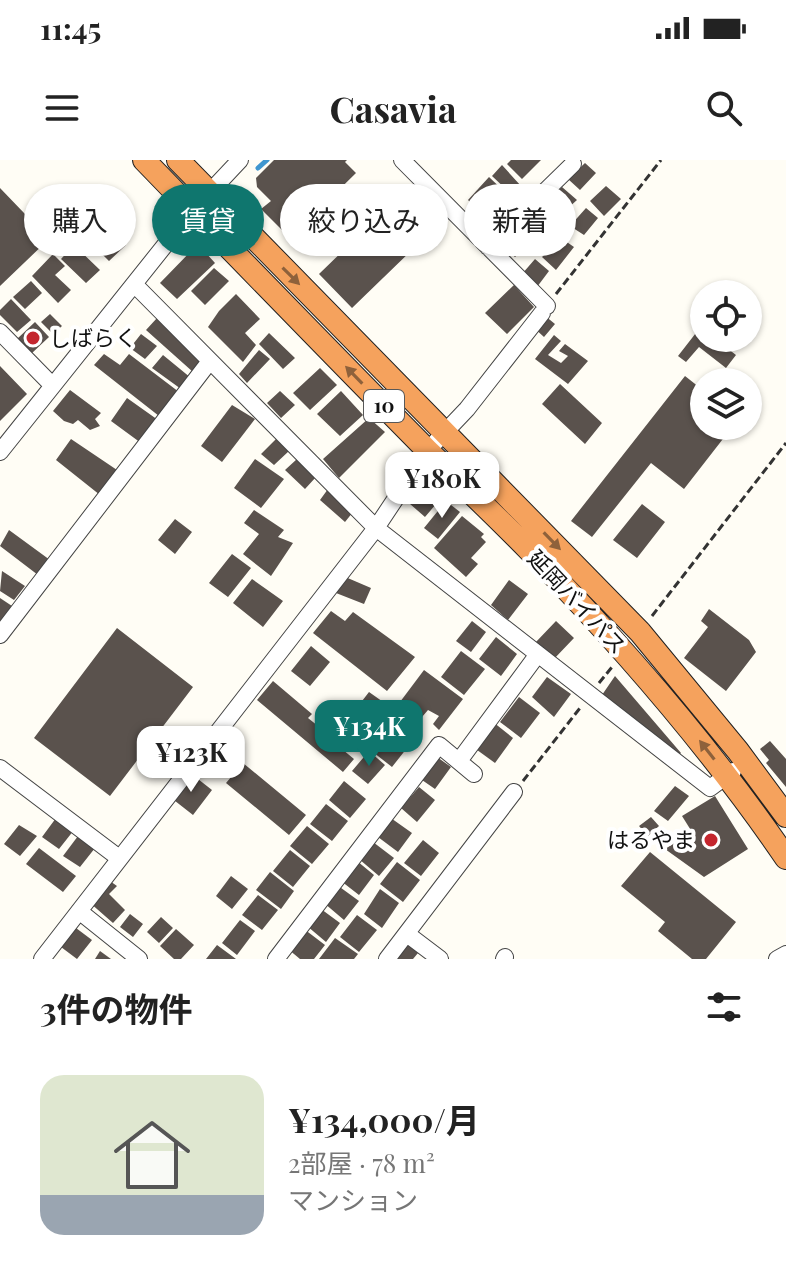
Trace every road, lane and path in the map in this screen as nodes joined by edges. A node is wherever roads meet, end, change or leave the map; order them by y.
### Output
1 (144, 160) edge
2 (178, 160) edge
3 (240, 160) edge
4 (402, 160) edge
5 (661, 160) edge
6 (573, 164) dead end
7 (168, 184) edge
8 (201, 184) edge
9 (218, 184) edge
10 (553, 184) edge
11 (464, 223) edge
12 (264, 248) edge
13 (156, 256) edge
14 (238, 256) edge
15 (496, 256) edge
16 (134, 284) junction
17 (544, 309) junction
18 (0, 332) edge
19 (210, 361) junction
20 (52, 385) junction
21 (447, 433) junction
22 (786, 443) edge
23 (428, 450) junction
24 (0, 452) edge
25 (376, 528) junction
26 (640, 632) junction
27 (0, 635) edge
28 (624, 651) junction
29 (538, 654) junction
30 (590, 695) junction
31 (459, 761) junction
32 (746, 762) junction
33 (0, 768) edge
34 (474, 774) dead end
35 (727, 775) junction
36 (514, 792) joint
37 (786, 816) edge
38 (119, 858) junction
39 (786, 858) edge
40 (79, 911) junction
41 (407, 934) junction
42 (786, 954) edge
43 (50, 956) edge
44 (139, 959) edge
45 (276, 959) edge
46 (387, 959) edge
47 (440, 959) edge
48 (777, 959) edge

1 - 7 highway, 延岡バイパス / 10
2 - 8 highway, 延岡バイパス / 10
3 - 9 street
4 - 11 street
5 - 17 path
6 - 10 street
12 -> 21 highway, 延岡バイパス / 10
13 - 16 street
23 -> 14 highway, 延岡バイパス / 10
15 - 17 street
16 - 19 street
16 - 20 street
17 - 21 street
18 - 20 street
19 - 25 street
19 - 27 street
20 - 24 street
21 - 23 street
21 -> 26 highway, 延岡バイパス / 10
22 - 26 path
23 - 25 street
23 - 28 highway, 延岡バイパス / 10
25 - 29 street
25 - 38 street
26 - 32 highway, 延岡バイパス / 10
28 - 30 path
35 -> 28 highway, 延岡バイパス / 10
29 - 30 street
29 - 31 street
30 - 35 street
30 - 36 path
31 - 34 street
31 - 45 street
32 - 35 street
32 - 37 highway, 延岡バイパス / 10
33 - 38 street
35 - 39 highway, 延岡バイパス / 10
36 - 41 street
38 - 40 street
40 - 43 street
40 - 44 street
41 - 46 street
41 - 47 street
42 - 48 street

